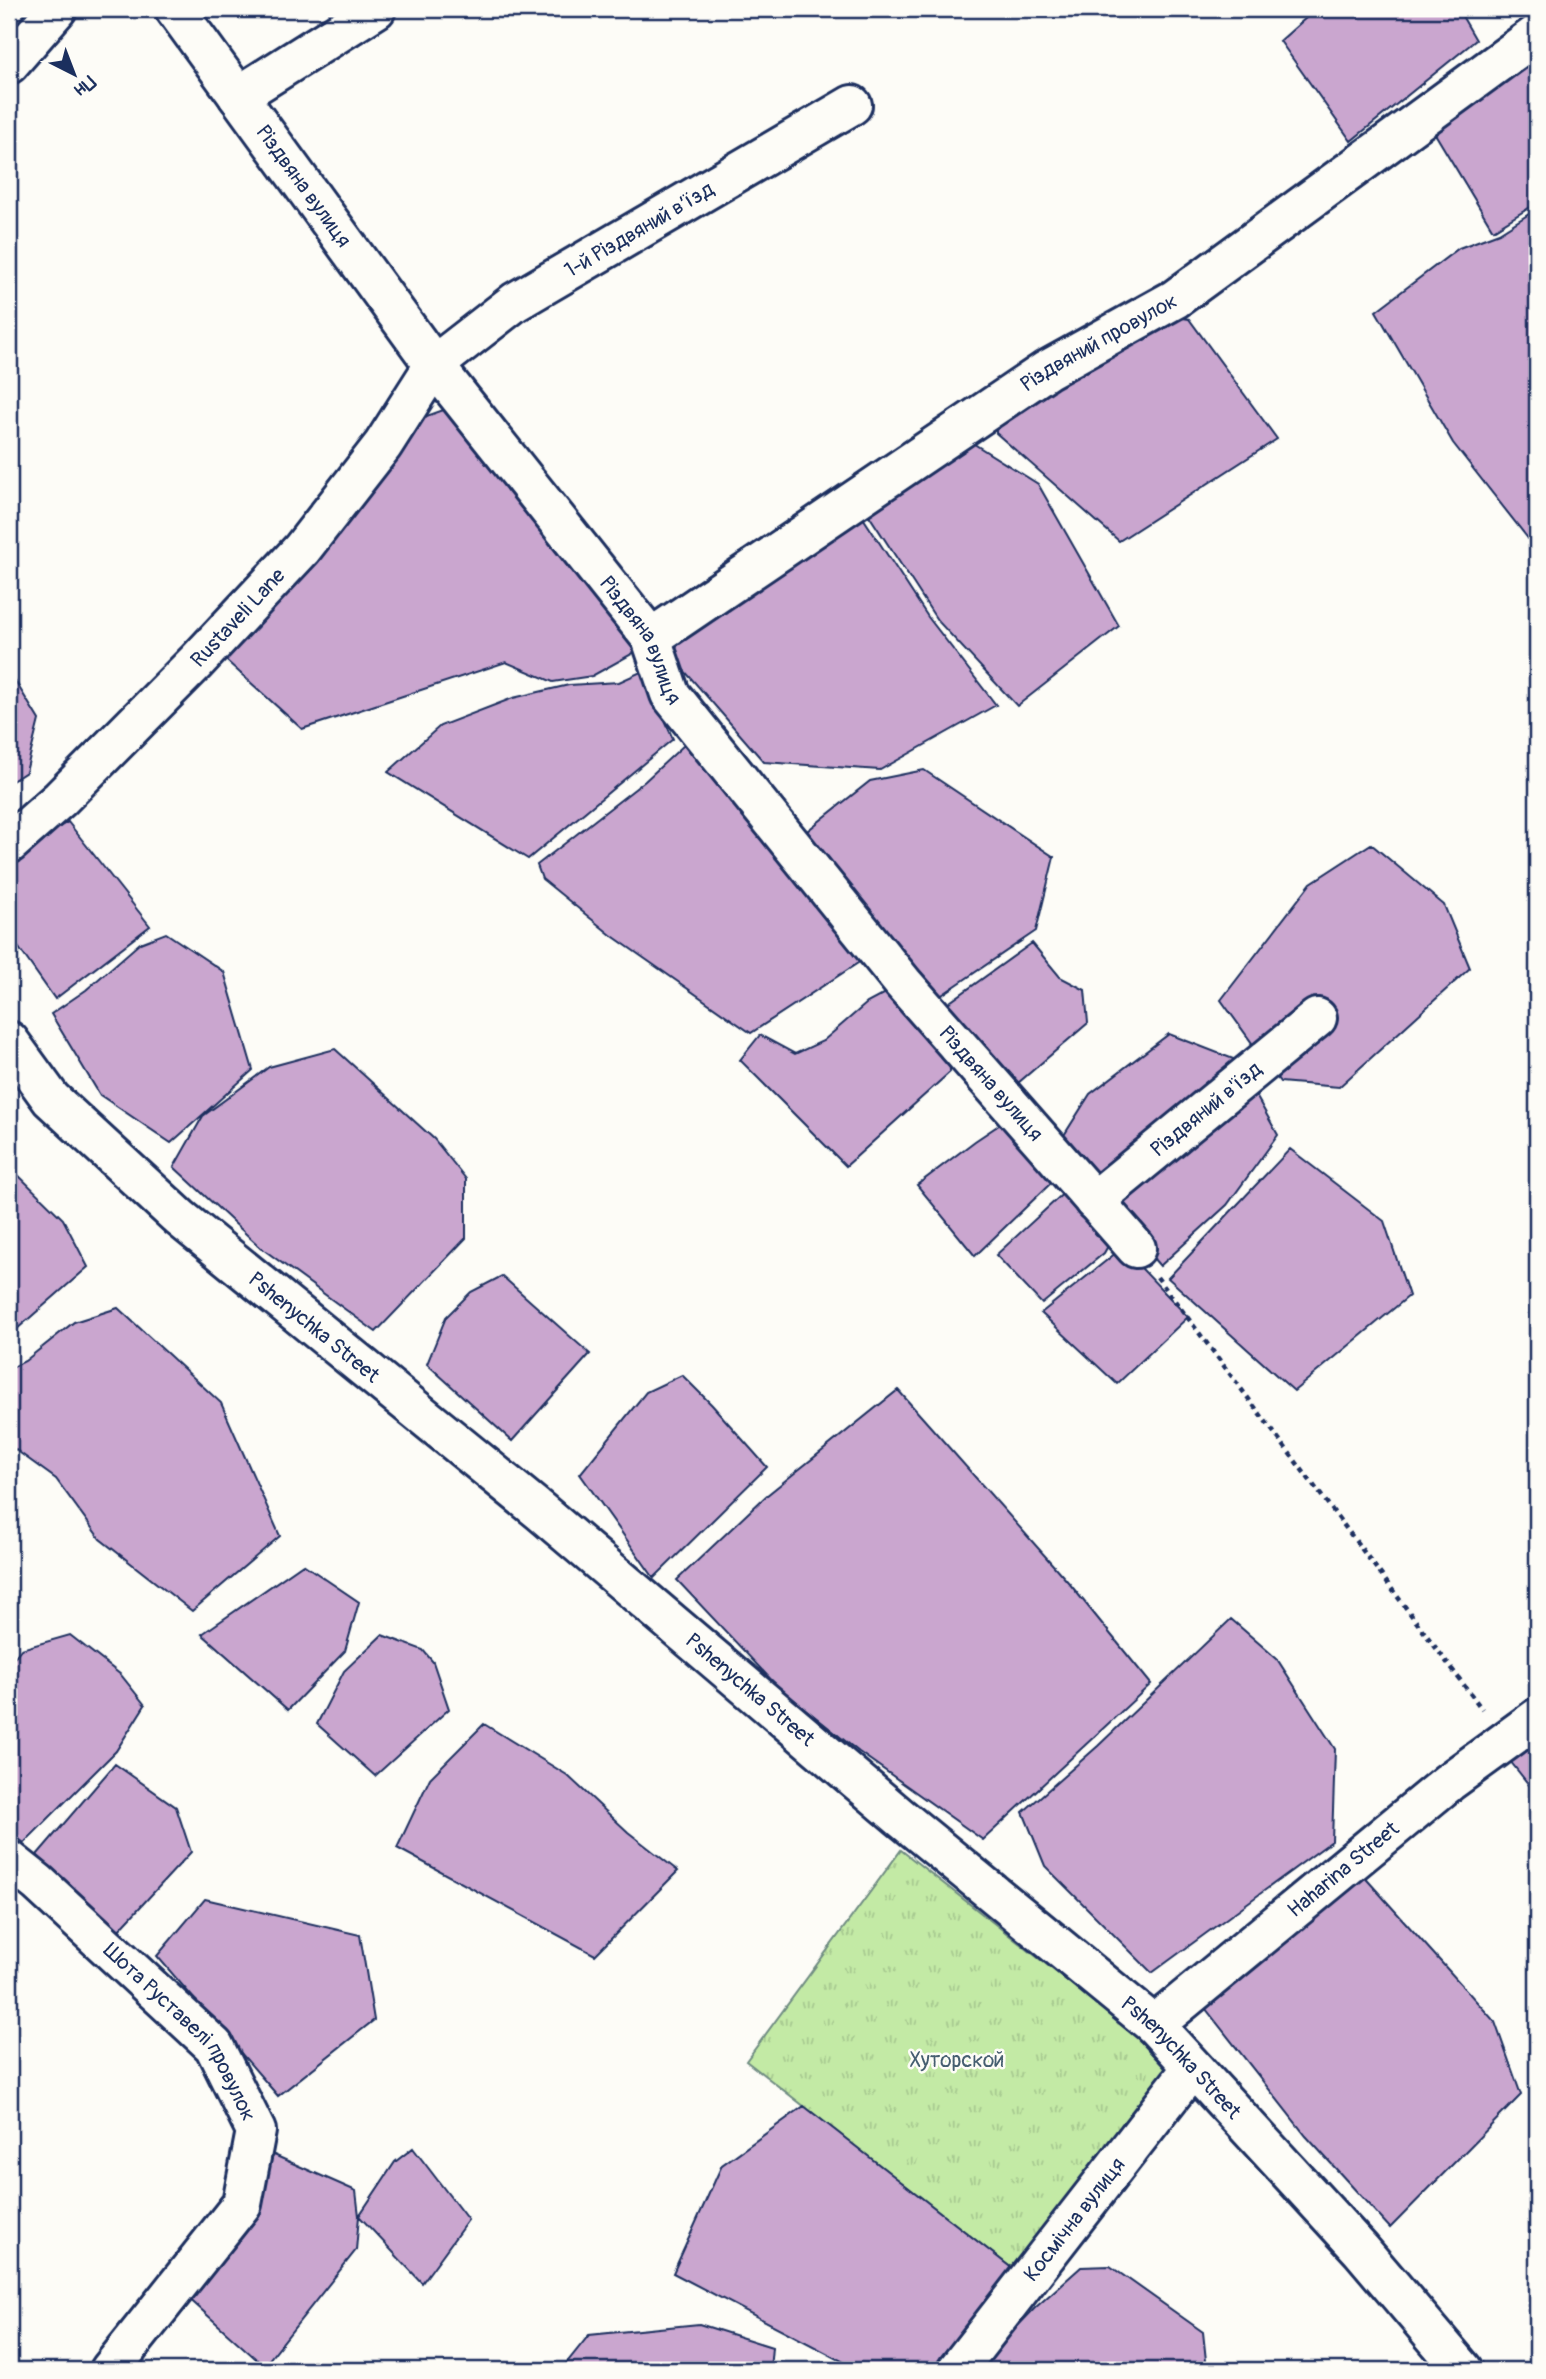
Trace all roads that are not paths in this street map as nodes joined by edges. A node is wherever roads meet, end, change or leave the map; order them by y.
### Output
1 (57, 9) edge
2 (175, 9) edge
3 (376, 9) edge
4 (1537, 34) edge
5 (9, 64) edge
6 (238, 96) junction
7 (852, 105) dead end
8 (434, 365) junction
9 (652, 638) junction
10 (9, 844) edge
11 (1317, 1018) dead end
12 (9, 1041) edge
13 (1094, 1201) junction
14 (1136, 1248) road end
15 (1537, 1718) edge
16 (9, 1860) edge
17 (1154, 2025) junction
18 (1192, 2068) junction
19 (110, 2370) edge
20 (957, 2370) edge
21 (1463, 2370) edge

1 - 5 street
2 - 6 street, Різдвяна вулиця
3 - 6 street
4 - 9 street, Різдвяний провулок
6 - 8 street, Різдвяна вулиця
7 - 8 street, 1-й Різдвяний в’їзд
8 - 9 street, Різдвяна вулиця
8 - 10 street, Rustaveli Lane
9 - 13 street, Різдвяна вулиця
11 - 13 street, Різдвяний в'їзд
12 - 17 street, Pshenychka Street
13 - 14 street, Різдвяна вулиця
15 - 17 street, Haharina Street
16 - 19 street, Шота Руставелі провулок
17 - 18 street, Pshenychka Street
18 - 20 street, Космічна вулиця
18 - 21 street, Pshenychka Street

